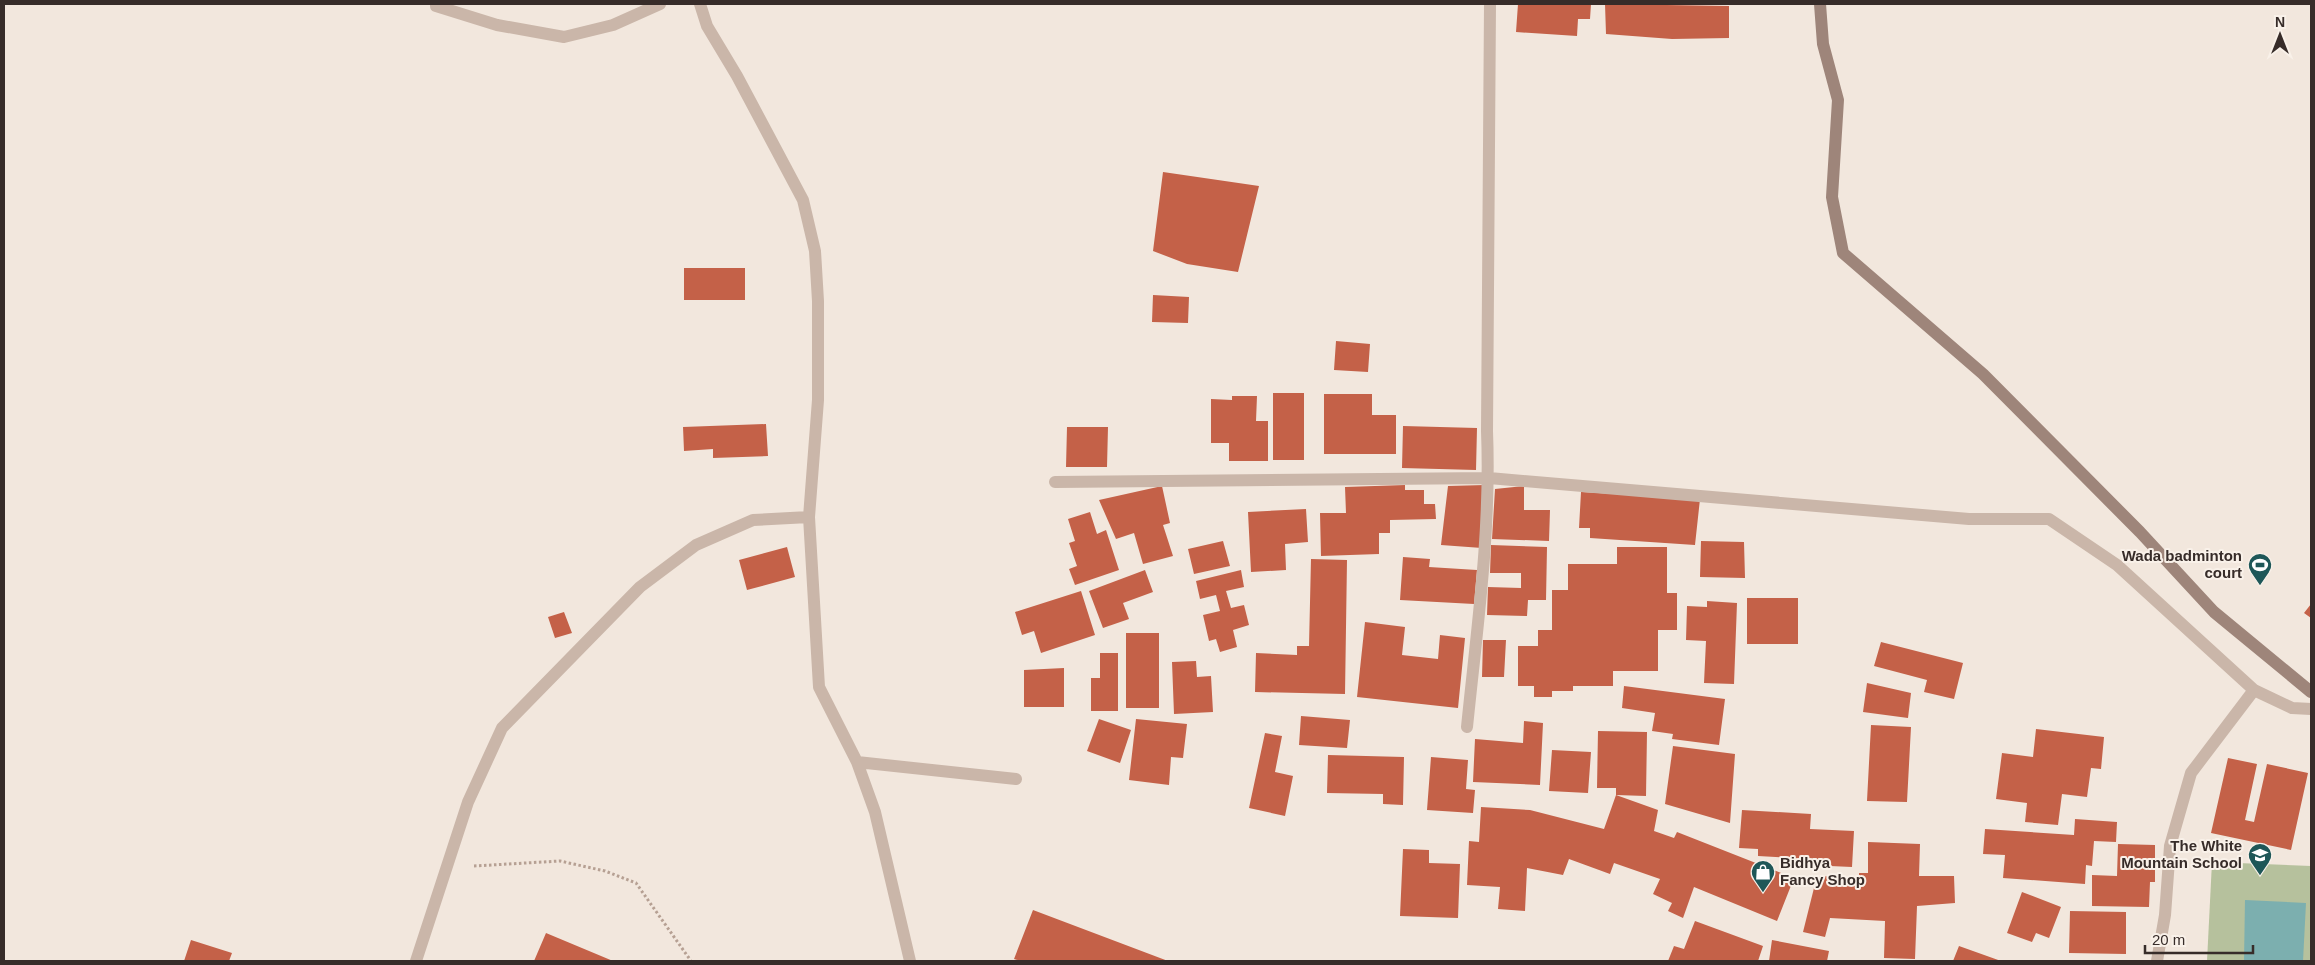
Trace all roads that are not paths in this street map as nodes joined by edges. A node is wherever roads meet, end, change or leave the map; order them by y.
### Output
1 (436, 4) edge
2 (660, 4) edge
3 (700, 4) edge
4 (1490, 4) edge
5 (1820, 4) edge
6 (1489, 478) junction
7 (1055, 482) dead end
8 (809, 517) junction
9 (2254, 690) junction
10 (2311, 692) edge
11 (2311, 708) edge
12 (1467, 727) dead end
13 (857, 762) junction
14 (1016, 779) dead end
15 (416, 961) edge
16 (910, 961) edge
17 (2157, 961) edge

1 - 2 street
3 - 8 street
4 - 6 street
5 - 10 main road
6 - 7 street
6 - 9 street
6 - 12 street
8 - 13 street
8 - 15 street
9 - 11 street
9 - 17 street
13 - 14 street
13 - 16 street

